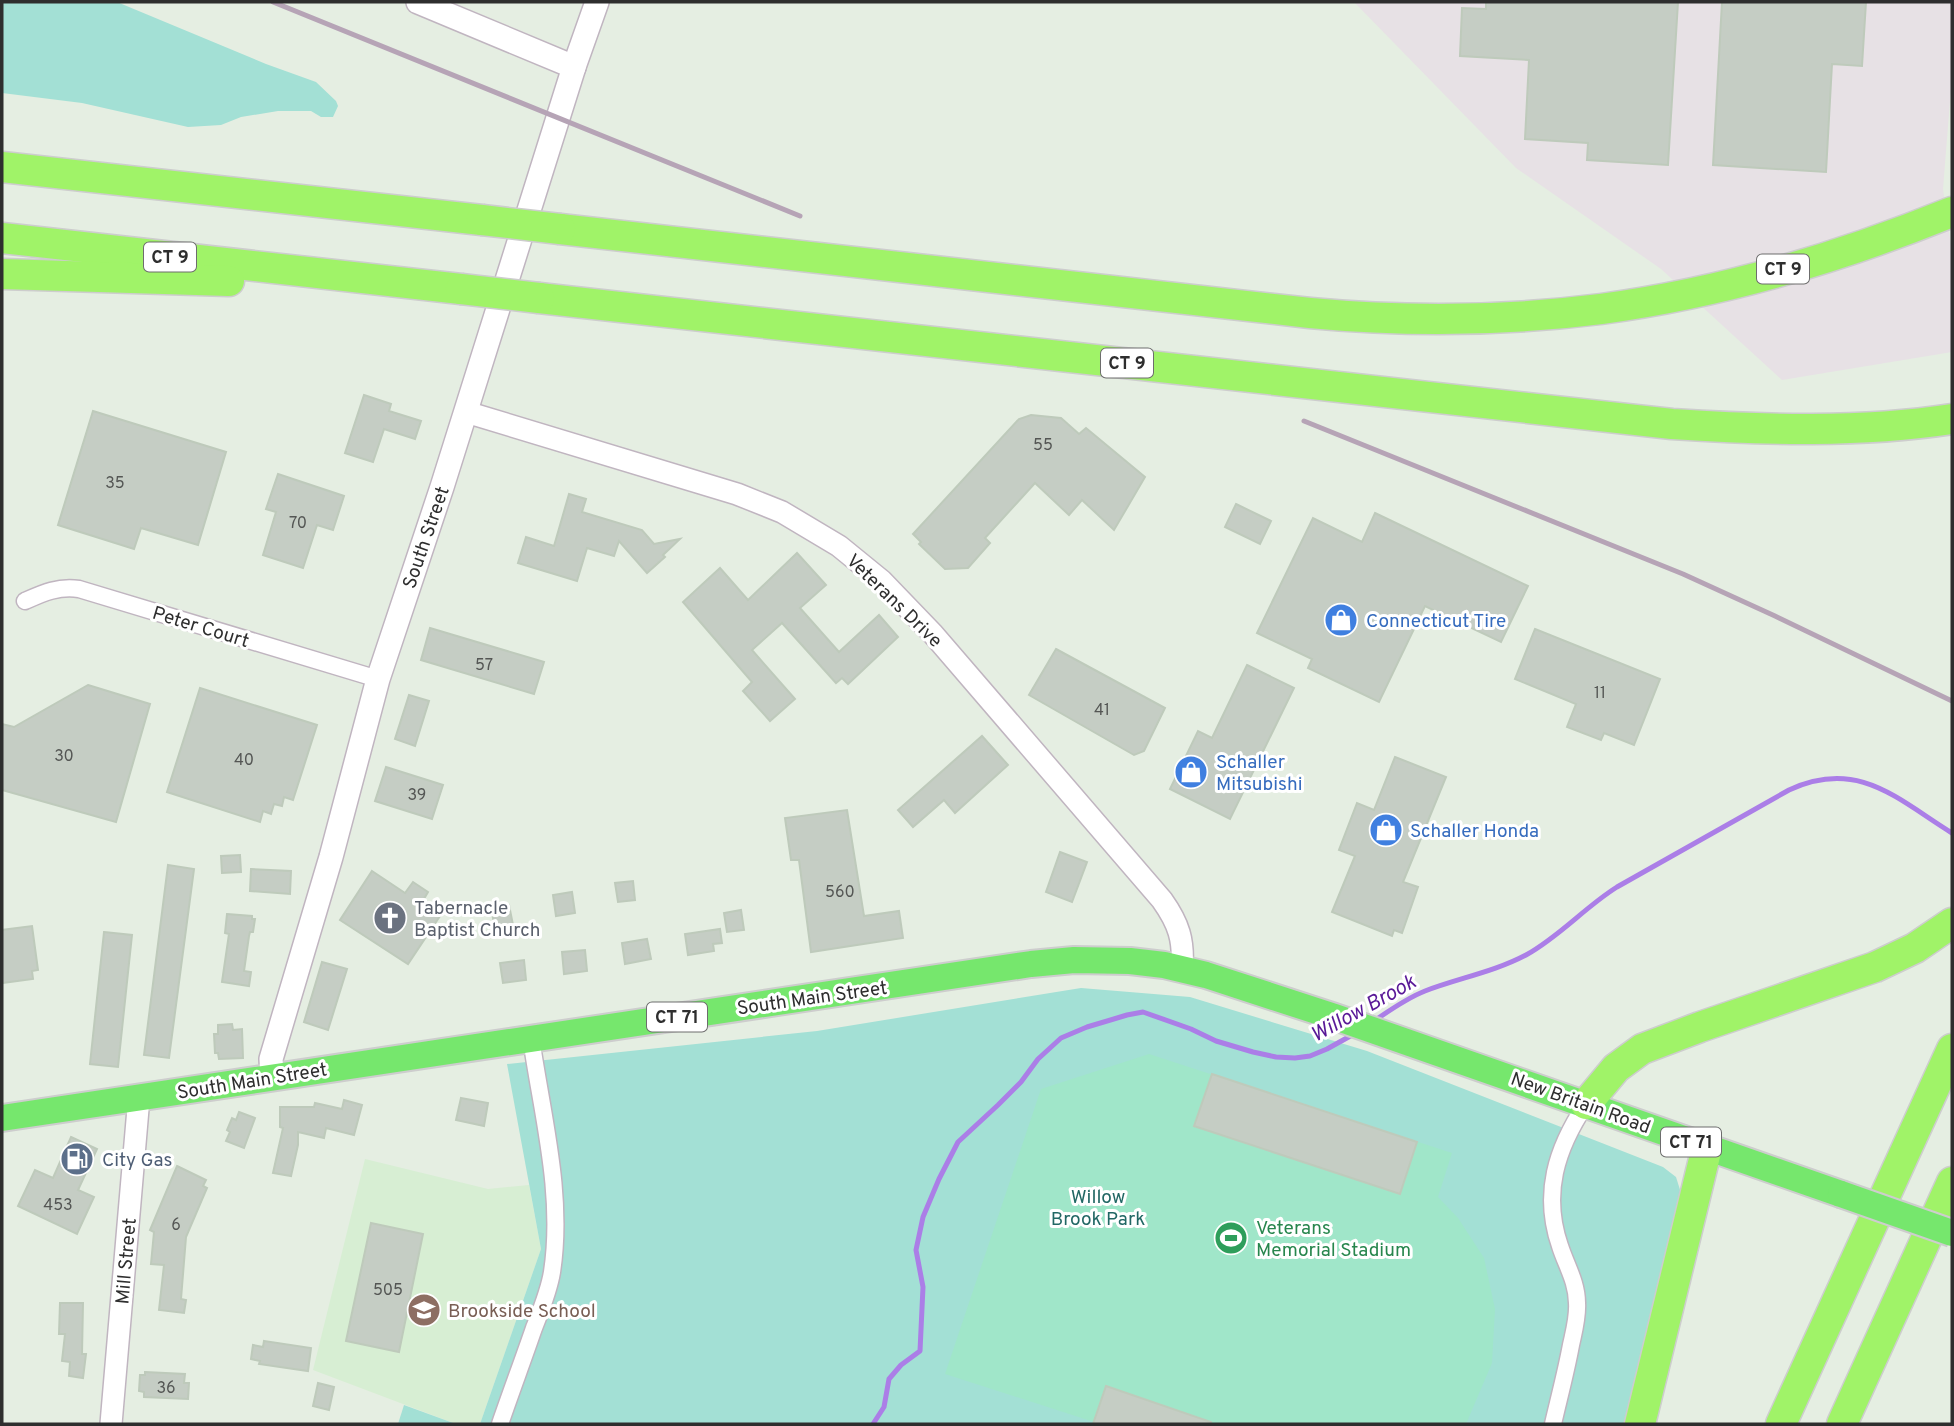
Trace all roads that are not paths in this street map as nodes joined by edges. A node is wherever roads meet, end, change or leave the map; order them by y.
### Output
1 (418, 2) edge
2 (597, 2) edge
3 (574, 67) junction
4 (2, 167) edge
5 (1952, 212) edge
6 (2, 238) edge
7 (2, 274) edge
8 (338, 275) junction
9 (466, 412) junction
10 (1952, 419) edge
11 (25, 601) dead end
12 (377, 679) junction
13 (1952, 923) edge
14 (1182, 969) junction
15 (1395, 1037) joint
16 (531, 1038) junction
17 (1952, 1049) edge
18 (272, 1077) junction
19 (139, 1097) junction
20 (1586, 1104) junction
21 (2, 1118) edge
22 (1707, 1147) junction
23 (1952, 1182) edge
24 (1952, 1233) edge
25 (111, 1424) edge
26 (500, 1424) edge
27 (1553, 1424) edge
28 (1640, 1424) edge
29 (1781, 1424) edge
30 (1842, 1424) edge

1 - 3 main road
2 - 3 main road, South Street
3 - 9 main road, South Street
4 - 5 highway, CT 9, bridge
6 - 8 highway, CT 9
7 - 8 highway
8 - 10 highway, CT 9, bridge
9 - 12 main road, South Street
9 - 14 street, Veterans Drive
11 - 12 street, Peter Court
12 - 18 main road, South Street
13 - 20 highway
14 - 15 main road, South Main Street / CT 71
14 - 16 main road, South Main Street / CT 71
15 - 20 main road, New Britain Road / CT 71
16 - 18 main road, South Main Street / CT 71
16 - 26 street
17 - 29 highway
18 - 19 main road, South Main Street / CT 71
19 - 21 main road, South Main Street / CT 71
19 - 25 street, Mill Street
20 - 22 main road, New Britain Road / CT 71
20 - 27 street
22 - 24 main road, New Britain Road / CT 71, bridge
22 - 28 highway
23 - 30 highway

